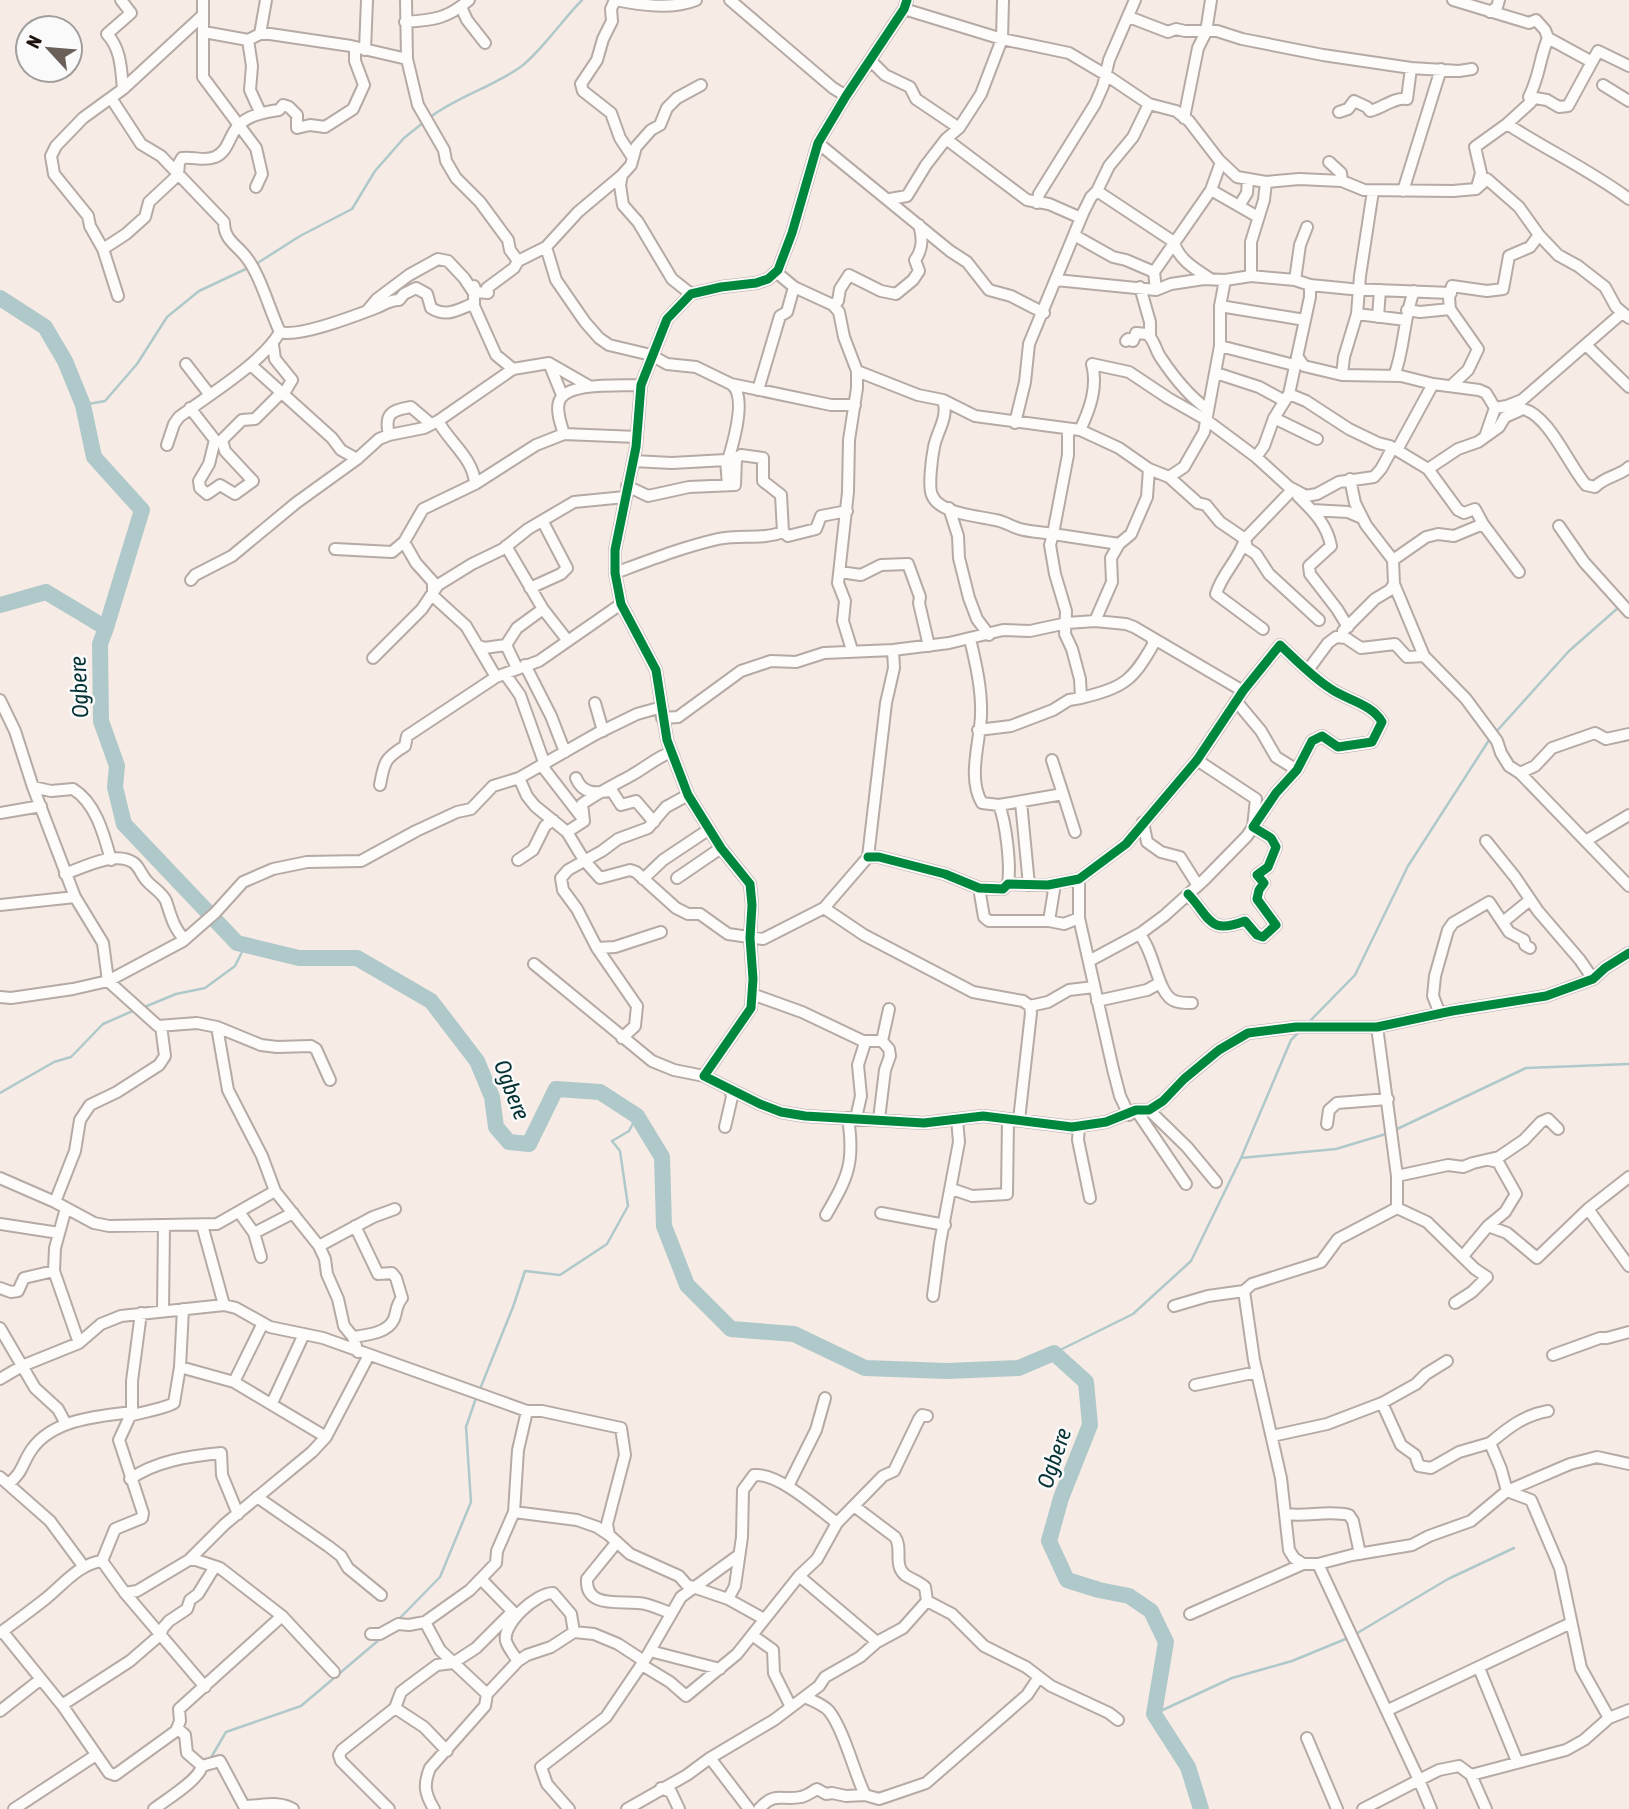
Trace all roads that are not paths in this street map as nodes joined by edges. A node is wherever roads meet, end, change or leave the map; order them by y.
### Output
1 (121, 0) edge
2 (203, 0) edge
3 (265, 0) edge
4 (367, 0) edge
5 (406, 0) edge
6 (476, 0) edge
7 (696, 0) edge
8 (730, 0) edge
9 (1003, 0) edge
10 (1135, 0) edge
11 (1211, 0) edge
12 (1453, 0) edge
13 (1499, 0) edge
14 (465, 4) edge
15 (905, 4) edge
16 (1490, 12) junction
17 (202, 16) junction
18 (1129, 17) junction
19 (467, 20) junction
20 (405, 22) junction
21 (204, 32) junction
22 (1206, 32) junction
23 (260, 34) junction
24 (1548, 38) junction
25 (1002, 39) junction
26 (248, 40) junction
27 (485, 43) dead end
28 (360, 49) junction
29 (407, 59) junction
30 (871, 61) junction
31 (1592, 62) junction
32 (1629, 66) edge
33 (1411, 68) junction
34 (1441, 69) junction
35 (1472, 69) dead end
36 (1106, 75) junction
37 (701, 85) dead end
38 (1603, 85) dead end
39 (123, 89) junction
40 (846, 96) junction
41 (1529, 97) junction
42 (111, 98) junction
43 (1629, 101) edge
44 (1149, 104) junction
45 (1339, 111) dead end
46 (260, 112) junction
47 (1184, 118) junction
48 (1507, 124) junction
49 (238, 126) junction
50 (959, 128) junction
51 (946, 139) junction
52 (818, 143) junction
53 (633, 158) junction
54 (1220, 162) junction
55 (1329, 162) dead end
56 (178, 175) junction
57 (622, 176) junction
58 (1248, 180) junction
59 (1342, 181) junction
60 (1266, 182) junction
61 (256, 187) dead end
62 (1476, 189) junction
63 (1211, 190) junction
64 (1097, 191) junction
65 (1373, 191) junction
66 (1403, 191) junction
67 (890, 199) junction
68 (1629, 199) edge
69 (1037, 203) junction
70 (1239, 206) junction
71 (1258, 217) junction
72 (1081, 218) junction
73 (919, 224) junction
74 (1307, 228) dead end
75 (1074, 235) junction
76 (1539, 235) junction
77 (1174, 242) junction
78 (545, 247) junction
79 (103, 249) junction
80 (519, 261) junction
81 (776, 272) junction
82 (1154, 272) junction
83 (1251, 276) junction
84 (464, 278) junction
85 (1209, 278) junction
86 (1056, 280) junction
87 (1225, 280) junction
88 (1295, 280) junction
89 (1310, 285) junction
90 (794, 287) junction
91 (1140, 288) junction
92 (1156, 289) junction
93 (1359, 289) junction
94 (1380, 290) junction
95 (1414, 291) junction
96 (1451, 293) junction
97 (691, 294) junction
98 (118, 296) dead end
99 (832, 305) junction
100 (474, 306) junction
101 (1220, 306) junction
102 (1450, 309) junction
103 (367, 311) junction
104 (1044, 313) junction
105 (1357, 313) junction
106 (1406, 315) junction
107 (1626, 316) edge
108 (1378, 317) junction
109 (1305, 320) junction
110 (280, 332) junction
111 (1150, 337) junction
112 (1126, 341) dead end
113 (273, 345) junction
114 (1220, 346) junction
115 (1587, 346) junction
116 (651, 355) junction
117 (1295, 361) junction
118 (550, 363) junction
119 (186, 364) dead end
120 (251, 365) junction
121 (513, 369) junction
122 (857, 371) junction
123 (1216, 373) junction
124 (1342, 375) junction
125 (1394, 376) junction
126 (731, 384) junction
127 (1433, 384) junction
128 (641, 385) junction
129 (1452, 385) junction
130 (589, 386) junction
131 (1629, 387) edge
132 (758, 390) junction
133 (282, 394) junction
134 (562, 395) junction
135 (210, 396) junction
136 (1286, 397) junction
137 (943, 400) junction
138 (855, 405) junction
139 (190, 408) junction
140 (1494, 408) junction
141 (1206, 414) junction
142 (1274, 418) junction
143 (435, 423) junction
144 (1015, 423) junction
145 (1068, 430) junction
146 (1080, 430) junction
147 (564, 434) junction
148 (389, 435) junction
149 (637, 437) junction
150 (1485, 437) junction
151 (1317, 439) dead end
152 (167, 445) dead end
153 (1394, 450) junction
154 (1256, 457) junction
155 (357, 459) junction
156 (726, 460) junction
157 (1629, 460) edge
158 (633, 461) junction
159 (1629, 467) edge
160 (1149, 469) junction
161 (1428, 469) junction
162 (1613, 475) junction
163 (1169, 477) junction
164 (1350, 480) junction
165 (475, 484) junction
166 (728, 485) junction
167 (1291, 489) junction
168 (626, 491) junction
169 (948, 508) junction
170 (1312, 510) junction
171 (847, 511) junction
172 (1362, 518) junction
173 (543, 522) junction
174 (1483, 524) junction
175 (1559, 526) dead end
176 (783, 532) junction
177 (1053, 534) junction
178 (1245, 539) junction
179 (404, 542) junction
180 (1119, 544) junction
181 (506, 547) junction
182 (335, 549) dead end
183 (1393, 560) junction
184 (839, 572) junction
185 (1519, 572) dead end
186 (615, 573) junction
187 (191, 580) dead end
188 (1394, 584) junction
189 (435, 588) junction
190 (530, 588) junction
191 (621, 604) junction
192 (543, 609) junction
193 (1629, 612) edge
194 (1319, 620) dead end
195 (1095, 621) junction
196 (1067, 623) junction
197 (1348, 628) junction
198 (1263, 629) dead end
199 (989, 635) junction
200 (1151, 637) junction
201 (1336, 637) junction
202 (970, 639) junction
203 (568, 641) junction
204 (506, 645) junction
205 (479, 646) junction
206 (929, 646) junction
207 (852, 650) junction
208 (893, 650) junction
209 (1424, 656) junction
210 (373, 658) dead end
211 (521, 667) junction
212 (1307, 670) junction
213 (500, 676) junction
214 (1243, 691) junction
215 (1081, 698) junction
216 (0, 700) edge
217 (1236, 701) junction
218 (595, 703) dead end
219 (662, 712) junction
220 (603, 730) junction
221 (978, 730) junction
222 (1629, 734) edge
223 (565, 752) junction
224 (671, 752) junction
225 (1052, 760) dead end
226 (1197, 760) junction
227 (544, 766) junction
228 (1297, 770) junction
229 (1520, 773) junction
230 (519, 778) junction
231 (576, 778) dead end
232 (380, 785) dead end
233 (33, 787) junction
234 (598, 793) junction
235 (1063, 794) junction
236 (688, 796) junction
237 (1021, 802) junction
238 (999, 805) junction
239 (41, 806) junction
240 (0, 813) edge
241 (1629, 816) edge
242 (552, 820) junction
243 (584, 821) junction
244 (654, 822) junction
245 (1143, 822) junction
246 (1253, 827) junction
247 (708, 830) junction
248 (567, 832) junction
249 (1075, 832) dead end
250 (1587, 840) junction
251 (1486, 841) dead end
252 (721, 848) junction
253 (872, 855) junction
254 (111, 860) junction
255 (518, 860) dead end
256 (584, 860) junction
257 (65, 874) junction
258 (677, 878) dead end
259 (643, 879) junction
260 (1079, 879) junction
261 (1007, 882) junction
262 (1197, 884) junction
263 (1029, 885) junction
264 (1048, 885) junction
265 (1629, 886) edge
266 (979, 888) junction
267 (1188, 894) junction
268 (75, 897) junction
269 (1530, 900) junction
270 (0, 905) edge
271 (824, 908) junction
272 (1079, 918) junction
273 (1049, 921) junction
274 (1503, 922) junction
275 (661, 932) dead end
276 (1139, 934) junction
277 (750, 938) junction
278 (185, 939) junction
279 (597, 948) junction
280 (1530, 948) dead end
281 (1629, 953) edge
282 (1089, 961) junction
283 (534, 964) dead end
284 (1593, 979) junction
285 (108, 981) junction
286 (1158, 984) junction
287 (1094, 987) junction
288 (752, 994) junction
289 (0, 997) edge
290 (1097, 1001) junction
291 (1192, 1003) dead end
292 (1030, 1006) junction
293 (889, 1009) dead end
294 (1440, 1014) junction
295 (161, 1026) junction
296 (217, 1027) junction
297 (1377, 1027) junction
298 (622, 1038) junction
299 (863, 1041) junction
300 (882, 1041) junction
301 (704, 1076) junction
302 (330, 1080) dead end
303 (730, 1089) junction
304 (1388, 1099) junction
305 (1149, 1110) junction
306 (1132, 1113) junction
307 (852, 1118) junction
308 (880, 1119) junction
309 (957, 1119) junction
310 (1013, 1119) junction
311 (1327, 1124) dead end
312 (1079, 1126) junction
313 (725, 1127) dead end
314 (1558, 1129) dead end
315 (1486, 1159) junction
316 (1397, 1176) junction
317 (1629, 1177) edge
318 (0, 1178) edge
319 (1216, 1182) dead end
320 (1186, 1184) dead end
321 (952, 1189) junction
322 (275, 1191) junction
323 (1090, 1198) dead end
324 (55, 1202) junction
325 (66, 1208) junction
326 (1397, 1208) junction
327 (395, 1209) dead end
328 (1588, 1209) junction
329 (239, 1212) junction
330 (293, 1213) junction
331 (881, 1213) dead end
332 (826, 1215) dead end
333 (0, 1224) edge
334 (164, 1225) junction
335 (202, 1225) junction
336 (944, 1225) junction
337 (355, 1226) junction
338 (1488, 1226) junction
339 (59, 1233) junction
340 (254, 1233) junction
341 (318, 1246) junction
342 (1463, 1256) junction
343 (261, 1257) dead end
344 (1629, 1266) edge
345 (54, 1271) junction
346 (0, 1288) edge
347 (1244, 1291) junction
348 (933, 1296) dead end
349 (1455, 1303) dead end
350 (224, 1305) junction
351 (1174, 1306) dead end
352 (183, 1309) junction
353 (163, 1311) junction
354 (141, 1313) junction
355 (263, 1323) junction
356 (0, 1328) edge
357 (304, 1334) junction
358 (1628, 1335) edge
359 (353, 1337) junction
360 (79, 1343) junction
361 (363, 1353) junction
362 (1553, 1354) dead end
363 (1447, 1361) dead end
364 (22, 1366) junction
365 (180, 1367) junction
366 (1256, 1372) junction
367 (0, 1379) edge
368 (234, 1382) junction
369 (1195, 1385) dead end
370 (825, 1398) dead end
371 (1382, 1403) junction
372 (272, 1404) junction
373 (527, 1411) junction
374 (1548, 1411) dead end
375 (131, 1414) junction
376 (927, 1416) dead end
377 (66, 1424) junction
378 (1272, 1436) junction
379 (326, 1437) junction
380 (1490, 1443) junction
381 (1629, 1464) edge
382 (130, 1479) junction
383 (3, 1480) edge
384 (1524, 1482) junction
385 (788, 1486) junction
386 (1507, 1491) junction
387 (257, 1497) junction
388 (1531, 1500) junction
389 (854, 1506) junction
390 (514, 1512) junction
391 (238, 1514) junction
392 (1286, 1514) junction
393 (837, 1523) junction
394 (613, 1538) junction
395 (1360, 1554) junction
396 (739, 1555) junction
397 (189, 1560) junction
398 (102, 1561) junction
399 (1303, 1564) junction
400 (1318, 1564) junction
401 (84, 1567) junction
402 (215, 1568) junction
403 (799, 1576) junction
404 (481, 1579) junction
405 (693, 1587) junction
406 (125, 1593) junction
407 (381, 1595) dead end
408 (727, 1599) junction
409 (927, 1601) junction
410 (671, 1613) junction
411 (515, 1614) junction
412 (1190, 1614) dead end
413 (282, 1616) junction
414 (764, 1619) junction
415 (425, 1622) junction
416 (1571, 1623) junction
417 (1, 1632) edge
418 (574, 1632) junction
419 (370, 1634) dead end
420 (160, 1635) junction
421 (752, 1635) junction
422 (877, 1642) junction
423 (645, 1659) junction
424 (518, 1661) junction
425 (453, 1663) junction
426 (1479, 1668) junction
427 (720, 1669) junction
428 (334, 1672) dead end
429 (1039, 1676) junction
430 (41, 1679) junction
431 (205, 1687) junction
432 (487, 1694) junction
433 (805, 1697) junction
434 (62, 1705) junction
435 (791, 1707) junction
436 (395, 1708) junction
437 (1388, 1710) junction
438 (1629, 1710) edge
439 (0, 1711) edge
440 (1609, 1718) junction
441 (1118, 1720) dead end
442 (177, 1728) junction
443 (1307, 1738) dead end
444 (447, 1751) junction
445 (96, 1755) junction
446 (710, 1758) junction
447 (1517, 1761) junction
448 (202, 1766) junction
449 (1471, 1775) junction
450 (1419, 1780) junction
451 (661, 1788) junction
452 (865, 1796) junction
453 (245, 1807) edge
454 (14, 1809) edge
455 (154, 1809) edge
456 (293, 1809) edge
457 (389, 1809) edge
458 (434, 1809) edge
459 (569, 1809) edge
460 (627, 1809) edge
461 (679, 1809) edge
462 (749, 1809) edge
463 (758, 1809) edge
464 (1336, 1809) edge
465 (1363, 1809) edge
466 (1431, 1809) edge
467 (1486, 1809) edge

1 - 39 street
2 - 17 street
3 - 23 street
4 - 28 street
5 - 20 street
6 - 19 street
7 - 53 street
8 - 40 street
9 - 25 street
10 - 18 street
11 - 22 street
12 - 16 street
13 - 16 street
14 - 19 street
14 - 20 street
15 - 25 street
15 - 30 street
16 - 24 street
17 - 21 street
17 - 39 street
18 - 22 street
18 - 36 street
19 - 27 street
20 - 29 street
21 - 26 street
21 - 49 street
22 - 33 street
22 - 47 street
23 - 26 street
23 - 28 street
24 - 31 street
24 - 41 street
25 - 36 street
25 - 50 street
26 - 46 street
28 - 29 street
28 - 46 street
29 - 80 street
30 - 40 street
30 - 50 street
31 - 32 street
31 - 41 street
33 - 34 street
33 - 45 street
34 - 35 street
34 - 66 street
36 - 44 street
36 - 69 street
37 - 53 street
38 - 43 street
39 - 42 street
40 - 52 street
41 - 48 street
42 - 56 street
42 - 79 street
44 - 47 street
44 - 64 street
46 - 49 street
47 - 54 street
48 - 62 street
48 - 68 street
49 - 56 street
49 - 61 street
50 - 51 street
51 - 67 street
51 - 69 street
52 - 67 street
52 - 81 street
53 - 57 street
54 - 58 street
54 - 63 street
55 - 59 street
56 - 79 street
56 - 110 street
57 - 78 street
57 - 97 street
58 - 60 street
58 - 70 street
59 - 60 street
59 - 65 street
60 - 71 street
62 - 66 street
62 - 76 street
63 - 70 street
63 - 77 street
64 - 72 street
64 - 77 street
65 - 66 street
65 - 93 street
67 - 73 street
69 - 72 street
70 - 71 street
71 - 83 street
72 - 75 street
73 - 99 street
73 - 104 street
74 - 88 street
75 - 82 street
75 - 86 street
76 - 96 street
76 - 107 street
77 - 82 street
77 - 85 street
78 - 80 street
78 - 116 street
79 - 98 street
80 - 84 street
81 - 90 street
81 - 97 street
82 - 92 street
83 - 87 street
83 - 88 street
84 - 100 street
84 - 103 street
85 - 87 street
85 - 92 street
86 - 91 street
86 - 104 street
87 - 101 street
88 - 89 street
89 - 93 street
89 - 109 street
90 - 99 street
90 - 132 street
91 - 92 street
91 - 111 street
93 - 94 street
93 - 105 street
94 - 95 street
94 - 108 street
95 - 96 street
95 - 106 street
96 - 102 street
97 - 116 street
99 - 122 street
100 - 103 street
100 - 121 street
101 - 109 street
101 - 114 street
102 - 106 street
102 - 129 street
103 - 110 street
104 - 144 street
105 - 108 street
105 - 124 street
106 - 108 street
106 - 125 street
107 - 115 street
109 - 117 street
110 - 113 street
111 - 112 street
111 - 141 street
113 - 120 street
113 - 133 street
114 - 117 street
114 - 123 street
115 - 131 street
115 - 140 street
116 - 126 street
116 - 128 street
117 - 124 street
117 - 136 street
118 - 121 street
118 - 130 street
118 - 134 street
119 - 135 street
120 - 133 street
120 - 135 street
121 - 143 street
122 - 137 street
122 - 138 street
123 - 136 street
123 - 141 street
124 - 125 street
125 - 127 street
126 - 132 street
126 - 156 street
127 - 129 street
127 - 153 street
128 - 130 street
128 - 149 street
129 - 140 street
130 - 134 street
132 - 138 street
133 - 139 street
133 - 155 street
134 - 147 street
135 - 139 street
136 - 142 street
136 - 153 street
137 - 144 street
137 - 169 street
138 - 171 street
139 - 152 street
140 - 150 street
141 - 146 street
141 - 154 street
141 - 163 street
142 - 151 street
142 - 154 street
143 - 148 street
143 - 148 street
143 - 165 street
144 - 145 street
145 - 146 street
145 - 177 street
146 - 160 street
147 - 149 street
147 - 165 street
148 - 155 street
149 - 158 street
150 - 161 street
150 - 162 street
153 - 161 street
153 - 164 street
154 - 167 street
155 - 187 street
156 - 158 street
156 - 166 street
157 - 162 street
158 - 168 street
159 - 162 street
160 - 163 street
160 - 180 street
161 - 174 street
163 - 178 street
164 - 167 street
164 - 172 street
165 - 179 street
166 - 168 street
166 - 176 street
167 - 170 street
167 - 178 street
168 - 173 street
168 - 186 street
169 - 177 street
169 - 199 street
170 - 172 street
170 - 197 street
171 - 176 street
171 - 184 street
172 - 183 street
173 - 181 street
173 - 190 street
174 - 183 street
174 - 185 street
175 - 193 street
176 - 186 street
177 - 180 street
177 - 196 street
178 - 194 street
178 - 198 street
179 - 182 street
179 - 189 street
180 - 195 street
181 - 189 street
181 - 190 street
183 - 188 street
184 - 206 street
184 - 207 street
186 - 191 street
188 - 197 street
188 - 209 street
189 - 205 street
189 - 210 street
190 - 192 street
191 - 203 street
191 - 219 street
192 - 203 street
192 - 204 street
195 - 196 street
195 - 200 street
196 - 199 street
196 - 215 street
197 - 201 street
199 - 202 street
200 - 214 street
200 - 215 street
201 - 209 street
201 - 212 street
202 - 206 street
202 - 221 street
203 - 211 street
204 - 205 street
204 - 211 street
205 - 213 street
206 - 208 street
207 - 208 street
207 - 219 street
208 - 253 street
209 - 229 street
211 - 213 street
211 - 223 street
212 - 214 street
212 - 228 street
213 - 227 street
213 - 232 street
214 - 217 street
215 - 221 street
216 - 233 street
217 - 226 street
217 - 228 street
218 - 220 street
219 - 220 street
219 - 224 street
220 - 223 street
221 - 238 street
222 - 229 street
223 - 227 street
224 - 234 street
224 - 236 street
225 - 235 street
226 - 245 street
226 - 246 street
227 - 230 street
227 - 243 street
228 - 246 street
229 - 250 street
230 - 242 street
230 - 278 street
231 - 234 street
233 - 239 street
233 - 254 street
234 - 243 street
234 - 244 street
235 - 237 street
235 - 249 street
236 - 244 street
236 - 247 street
237 - 238 street
237 - 263 street
238 - 261 street
239 - 240 street
239 - 257 street
241 - 250 street
242 - 248 street
242 - 255 street
243 - 248 street
244 - 256 street
245 - 260 street
245 - 262 street
246 - 262 street
246 - 267 street
247 - 252 street
247 - 259 street
248 - 256 street
250 - 265 street
251 - 269 street
252 - 258 street
252 - 277 street
253 - 266 street
253 - 271 street
254 - 257 street
254 - 278 street
256 - 259 street
256 - 279 street
257 - 268 street
259 - 277 street
260 - 264 street
260 - 272 street
261 - 263 street
261 - 266 street
262 - 267 street
263 - 264 street
264 - 273 street
266 - 273 street
267 - 276 street
268 - 270 street
268 - 285 street
269 - 274 street
269 - 284 street
271 - 277 street
271 - 292 street
272 - 273 street
272 - 282 street
274 - 280 street
274 - 294 street
275 - 279 street
276 - 282 street
276 - 286 street
277 - 288 street
278 - 285 street
279 - 298 street
281 - 284 street
282 - 287 street
283 - 298 street
284 - 294 street
285 - 289 street
285 - 295 street
286 - 290 street
286 - 291 street
287 - 290 street
287 - 292 street
288 - 299 street
288 - 301 street
290 - 306 street
292 - 310 street
293 - 300 street
294 - 297 street
295 - 296 street
295 - 324 street
296 - 302 street
296 - 322 street
297 - 304 street
297 - 305 street
298 - 301 street
299 - 300 street
299 - 307 street
300 - 308 street
301 - 303 street
303 - 307 street
303 - 313 street
304 - 311 street
304 - 316 street
305 - 306 street
305 - 319 street
306 - 312 street
306 - 320 street
307 - 308 street
307 - 332 street
308 - 309 street
309 - 310 street
309 - 321 street
310 - 312 street
310 - 321 street
312 - 323 street
314 - 315 street
315 - 316 street
315 - 338 street
316 - 326 street
317 - 328 street
318 - 324 street
321 - 336 street
322 - 329 street
322 - 330 street
324 - 325 street
325 - 334 street
325 - 339 street
326 - 342 street
326 - 347 street
327 - 337 street
328 - 338 street
328 - 344 street
329 - 335 street
329 - 340 street
330 - 340 street
330 - 341 street
331 - 336 street
333 - 339 street
334 - 335 street
334 - 353 street
335 - 350 street
336 - 348 street
337 - 341 street
337 - 359 street
338 - 342 street
339 - 345 street
340 - 343 street
341 - 359 street
342 - 349 street
345 - 346 street
345 - 360 street
347 - 351 street
347 - 366 street
350 - 352 street
350 - 355 street
352 - 353 street
352 - 365 street
353 - 354 street
354 - 360 street
354 - 375 street
355 - 357 street
355 - 368 street
356 - 364 street
357 - 361 street
357 - 372 street
358 - 362 street
359 - 361 street
360 - 364 street
361 - 373 street
361 - 379 street
363 - 371 street
364 - 367 street
364 - 377 street
365 - 368 street
365 - 375 street
366 - 369 street
366 - 378 street
368 - 372 street
370 - 385 street
371 - 378 street
371 - 380 street
372 - 379 street
373 - 390 street
373 - 394 street
374 - 380 street
375 - 377 street
375 - 382 street
376 - 389 street
377 - 383 street
378 - 392 street
379 - 387 street
380 - 386 street
381 - 384 street
382 - 391 street
382 - 398 street
383 - 401 street
384 - 386 street
384 - 388 street
385 - 393 street
385 - 396 street
386 - 388 street
386 - 395 street
387 - 391 street
387 - 407 street
388 - 416 street
389 - 393 street
389 - 409 street
390 - 394 street
390 - 404 street
391 - 397 street
392 - 395 street
392 - 399 street
393 - 403 street
394 - 405 street
394 - 410 street
395 - 400 street
396 - 405 street
396 - 408 street
397 - 402 street
397 - 406 street
398 - 401 street
398 - 406 street
399 - 400 street
399 - 412 street
400 - 437 street
401 - 417 street
402 - 413 street
402 - 420 street
403 - 414 street
403 - 422 street
404 - 411 street
404 - 415 street
405 - 408 street
405 - 410 street
406 - 420 street
408 - 414 street
409 - 422 street
409 - 429 street
410 - 423 street
411 - 418 street
411 - 424 street
411 - 425 street
413 - 428 street
413 - 431 street
414 - 421 street
415 - 419 street
415 - 425 street
416 - 426 street
416 - 440 street
417 - 430 street
418 - 423 street
418 - 424 street
420 - 431 street
420 - 434 street
421 - 427 street
421 - 435 street
422 - 433 street
423 - 427 street
423 - 427 street
423 - 459 street
424 - 432 street
425 - 432 street
425 - 436 street
426 - 437 street
426 - 447 street
429 - 441 street
429 - 452 street
430 - 434 street
430 - 439 street
431 - 442 street
432 - 444 street
433 - 435 street
433 - 452 street
434 - 445 street
435 - 446 street
436 - 444 street
436 - 457 street
437 - 450 street
438 - 440 street
440 - 447 street
442 - 445 street
442 - 448 street
443 - 464 street
444 - 458 street
445 - 454 street
446 - 451 street
446 - 462 street
447 - 449 street
448 - 453 street
448 - 455 street
449 - 450 street
449 - 467 street
450 - 465 street
450 - 466 street
451 - 460 street
451 - 461 street
452 - 463 street
453 - 456 street

